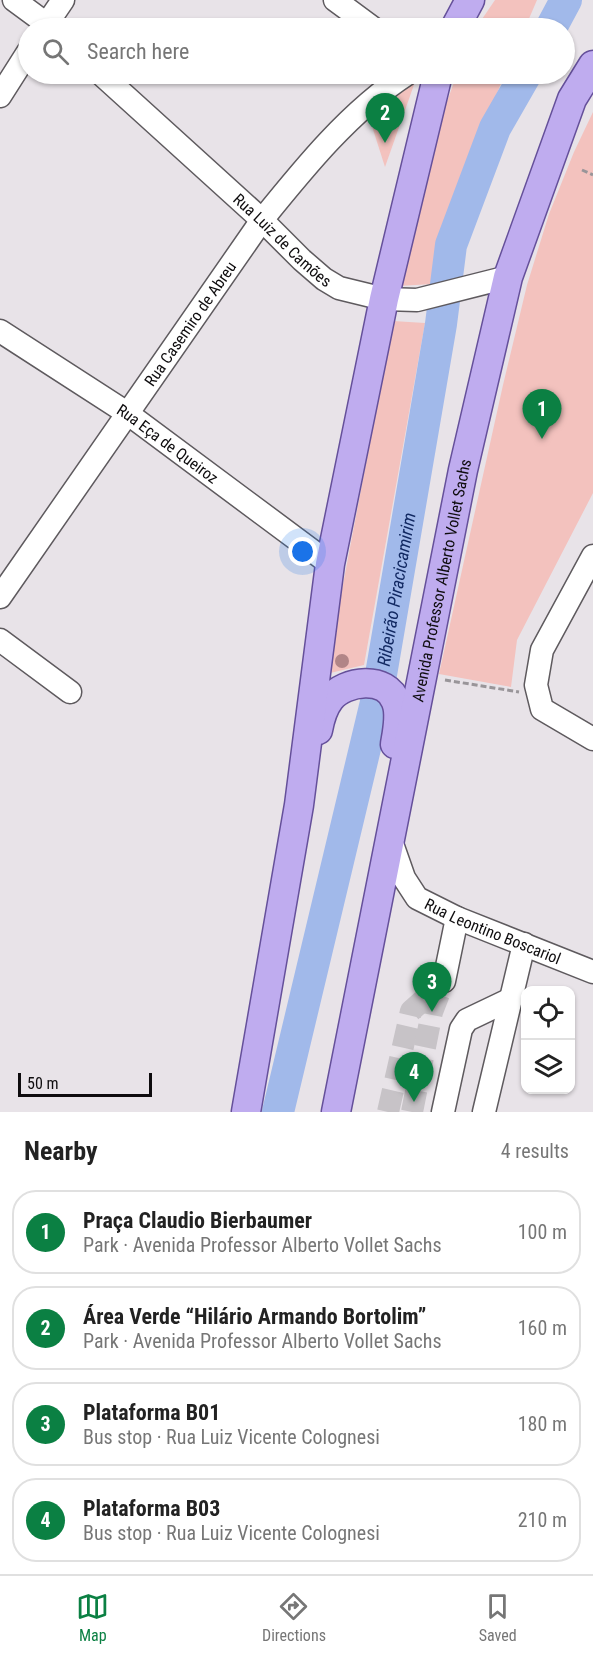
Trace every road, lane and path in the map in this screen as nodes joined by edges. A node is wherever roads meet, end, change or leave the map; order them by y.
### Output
1 (15, 0) edge
2 (63, 0) edge
3 (335, 0) edge
4 (37, 18) edge
5 (53, 18) edge
6 (359, 18) edge
7 (593, 65) edge
8 (18, 68) edge
9 (112, 84) edge
10 (389, 84) edge
11 (436, 84) edge
12 (0, 96) edge
13 (582, 170) dead end
14 (593, 175) edge
15 (262, 220) junction
16 (496, 280) junction
17 (384, 299) junction
18 (0, 331) edge
19 (128, 413) junction
20 (593, 556) edge
21 (330, 564) junction
22 (0, 597) edge
23 (0, 640) edge
24 (423, 677) junction
25 (70, 692) dead end
26 (541, 702) junction
27 (593, 739) edge
28 (299, 806) junction
29 (391, 841) junction
30 (457, 918) junction
31 (524, 944) junction
32 (593, 972) edge
33 (444, 981) tunnel mouth
34 (511, 999) junction
35 (246, 1112) edge
36 (336, 1112) edge
37 (442, 1112) edge
38 (484, 1112) edge

1 - 4 street
2 - 5 street
3 - 6 street
7 - 16 main road, Avenida Professor Alberto Vollet Sachs
8 - 12 street
9 - 15 street, Rua Luiz de Camões
10 - 15 street, Rua Casemiro de Abreu
11 - 17 main road
13 - 14 path
15 - 17 street, Rua Luiz de Camões
15 - 19 street, Rua Casemiro de Abreu
16 - 17 street, Rua Luiz de Camões
16 - 24 main road, Avenida Professor Alberto Vollet Sachs
17 - 21 main road
18 - 19 street, Rua Eça de Queiroz
19 - 21 street, Rua Eça de Queiroz
19 - 22 street, Rua Casemiro de Abreu
20 - 26 street
21 - 28 main road
23 - 25 street
24 - 26 path
24 - 29 main road, Avenida Professor Alberto Vollet Sachs
26 - 27 street
28 - 29 main road
28 - 35 main road
29 - 30 street, Rua Leontino Boscariol
29 - 36 main road, Avenida Professor Alberto Vollet Sachs
30 - 31 street, Rua Leontino Boscariol
30 - 33 street
31 - 32 street, Rua Leontino Boscariol
31 - 34 street
34 - 37 street
34 - 38 street

